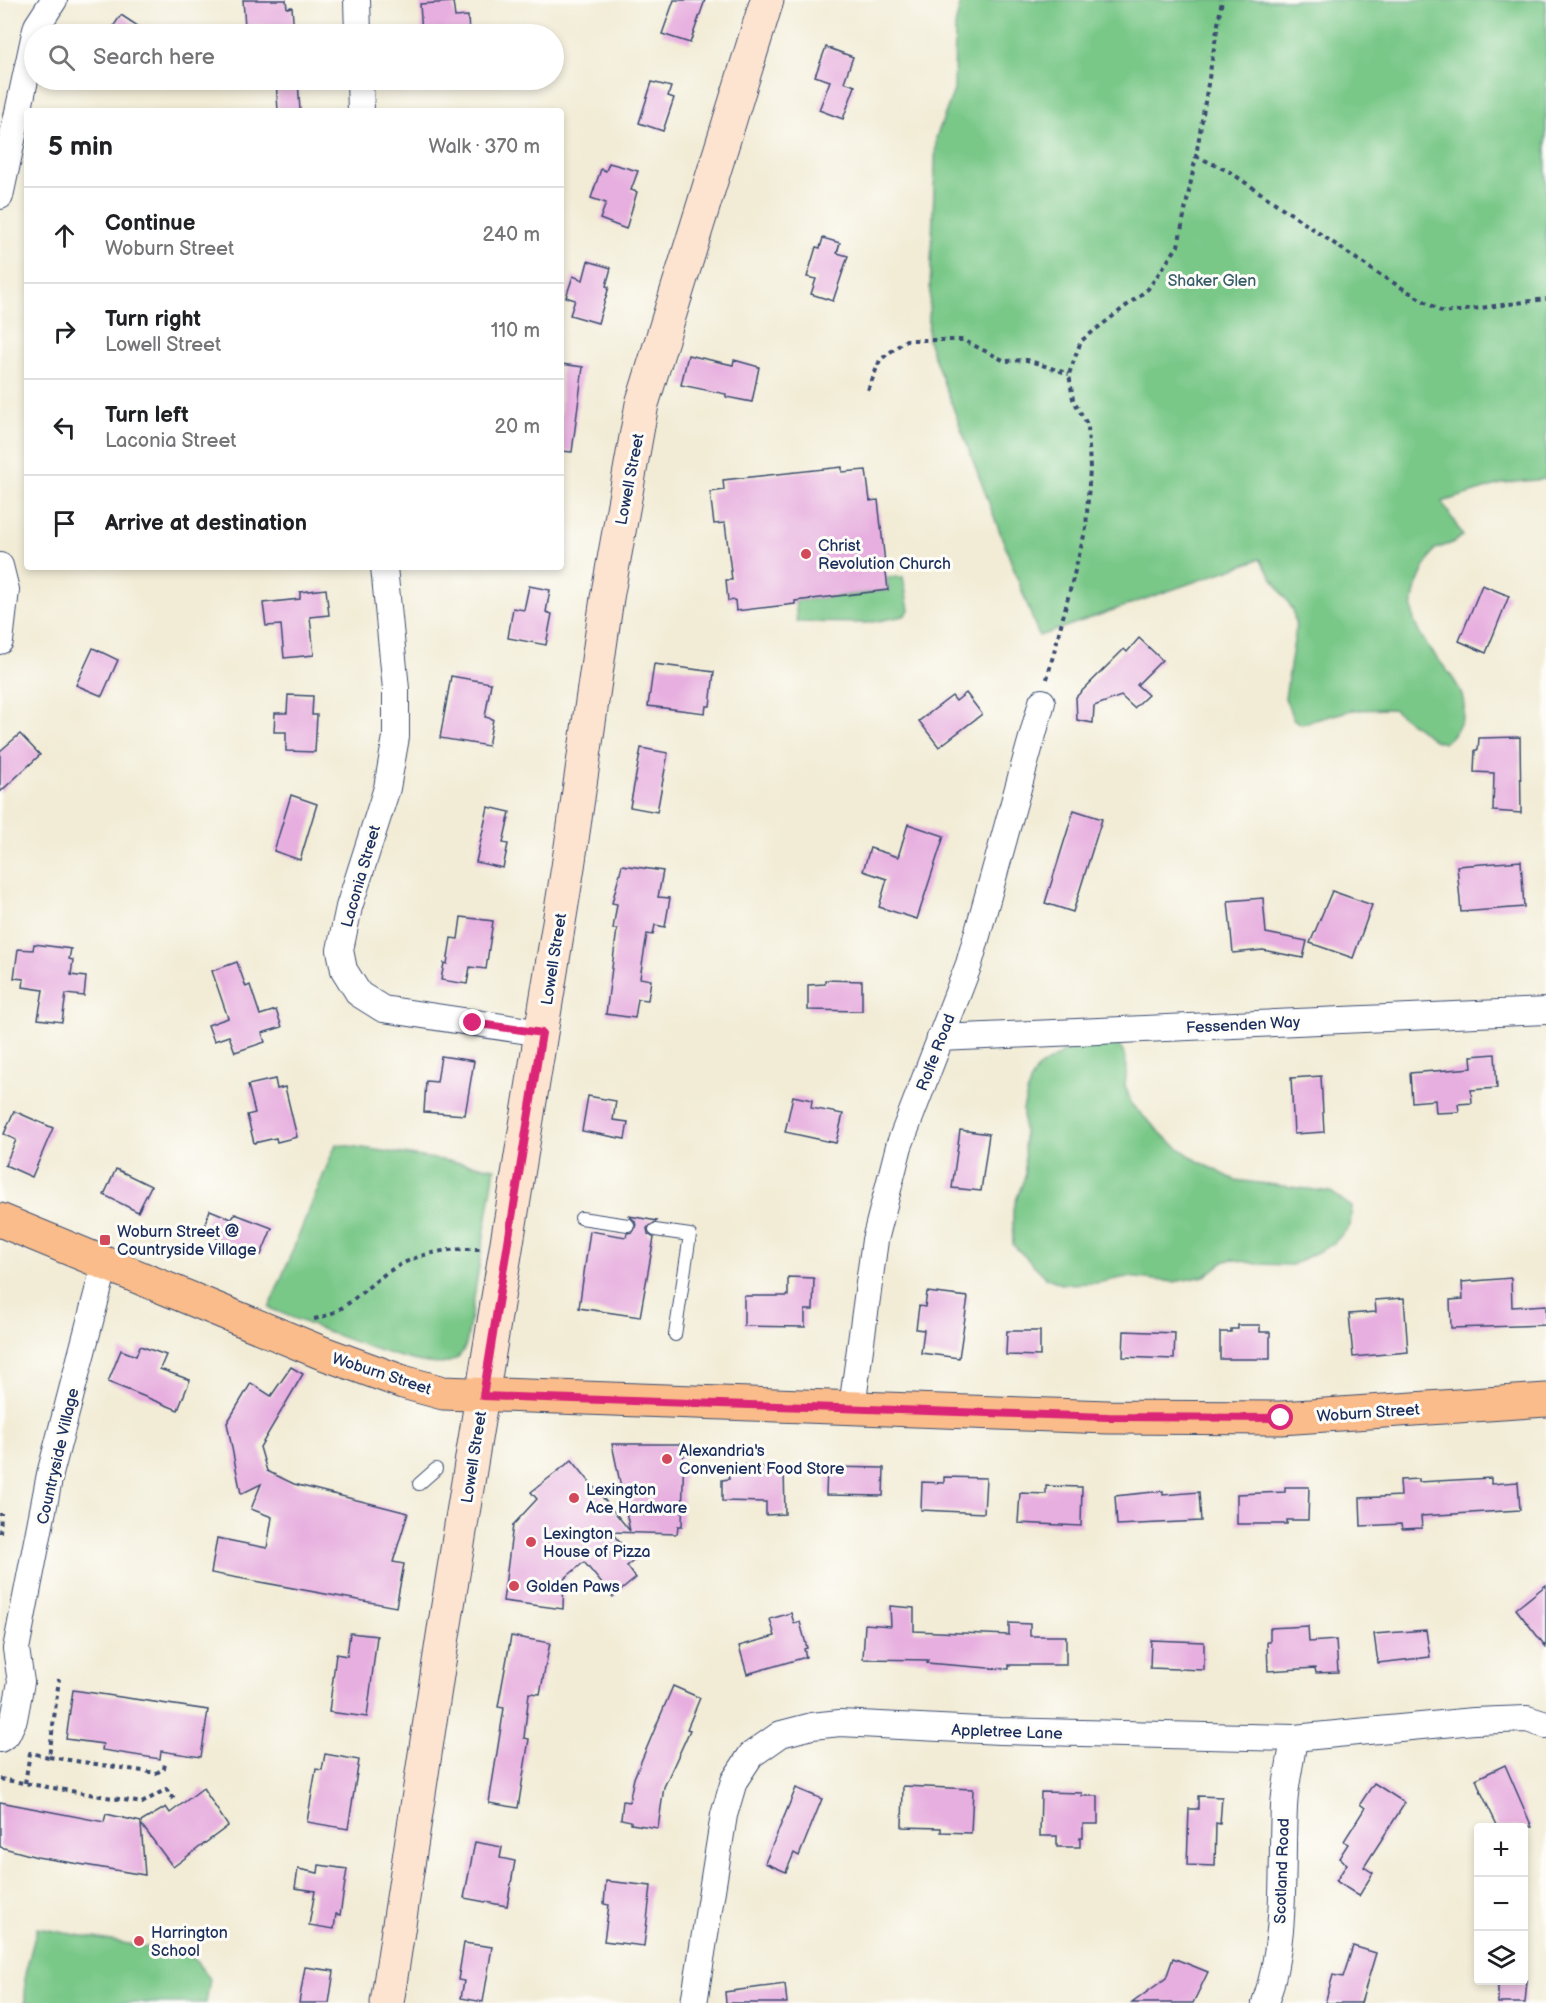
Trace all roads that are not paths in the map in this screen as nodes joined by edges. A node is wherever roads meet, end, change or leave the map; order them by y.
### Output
1 (54, 0) edge
2 (357, 0) edge
3 (767, 0) edge
4 (38, 24) edge
5 (358, 24) edge
6 (24, 86) edge
7 (360, 90) edge
8 (361, 108) edge
9 (0, 196) edge
10 (0, 566) edge
11 (384, 570) edge
12 (0, 641) edge
13 (1042, 702) road end
14 (1546, 1011) edge
15 (542, 1033) junction
16 (940, 1038) junction
17 (581, 1218) dead end
18 (0, 1220) edge
19 (628, 1225) dead end
20 (655, 1230) dead end
21 (105, 1264) junction
22 (675, 1335) dead end
23 (483, 1396) junction
24 (1546, 1400) edge
25 (852, 1407) junction
26 (436, 1469) dead end
27 (419, 1484) dead end
28 (8, 1653) edge
29 (1540, 1720) edge
30 (1294, 1738) junction
31 (0, 1739) edge
32 (387, 2003) edge
33 (694, 2003) edge
34 (1265, 2003) edge

1 - 4 street
2 - 5 street
3 - 15 main road, Lowell Street
6 - 9 street
7 - 8 street
10 - 12 street
11 - 15 street, Laconia Street
13 - 16 street, Rolfe Road
14 - 16 street, Fessenden Way
15 - 23 main road, Lowell Street
16 - 25 street, Rolfe Road
17 - 19 lane
18 - 21 main road, Woburn Street
20 - 22 lane
21 - 23 main road, Woburn Street
21 - 28 street, Countryside Village
23 - 25 main road, Woburn Street
23 - 32 main road, Lowell Street
24 - 25 main road, Woburn Street
26 - 27 lane
28 - 31 street, Countryside Village
29 - 30 street, Appletree Lane
30 - 33 street, Appletree Lane
30 - 34 street, Scotland Road

